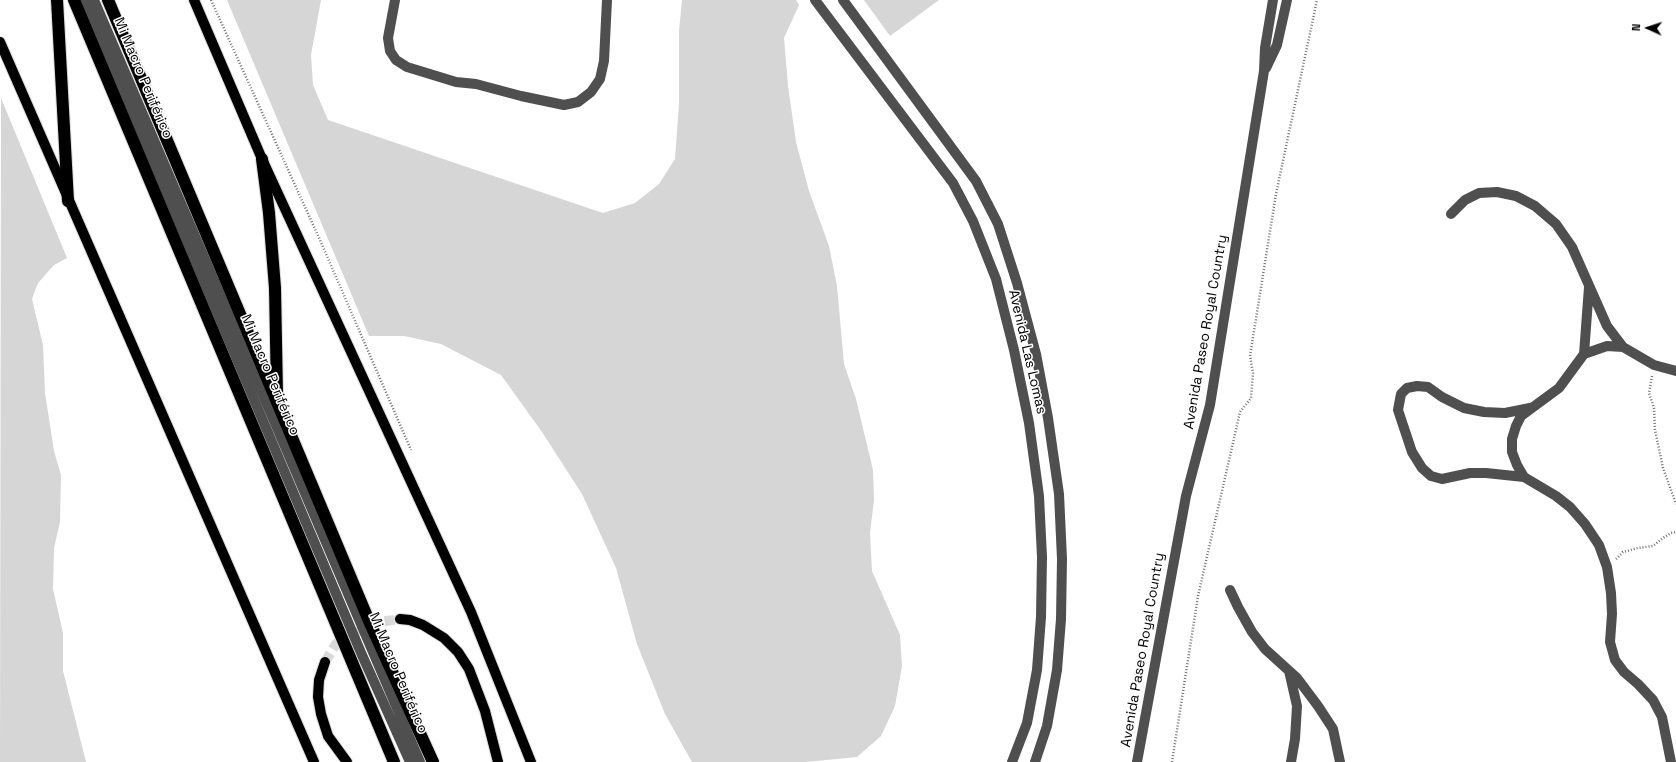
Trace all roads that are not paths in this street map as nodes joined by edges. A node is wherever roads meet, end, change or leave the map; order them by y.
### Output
1 (57, 0) edge
2 (74, 0) edge
3 (85, 0) edge
4 (94, 0) edge
5 (108, 0) edge
6 (194, 0) edge
7 (395, 0) edge
8 (607, 0) edge
9 (815, 0) edge
10 (843, 0) edge
11 (1272, 0) edge
12 (1287, 0) edge
13 (0, 42) edge
14 (1264, 71) junction
15 (262, 159) junction
16 (68, 202) junction
17 (1451, 214) dead end
18 (1589, 287) junction
19 (1623, 347) junction
20 (1584, 354) junction
21 (1676, 371) edge
22 (277, 401) junction
23 (1532, 407) junction
24 (1524, 477) junction
25 (1230, 590) dead end
26 (400, 619) tunnel mouth
27 (325, 662) tunnel mouth
28 (1289, 671) junction
29 (314, 762) edge
30 (347, 762) edge
31 (394, 762) edge
32 (410, 762) edge
33 (420, 762) edge
34 (433, 762) edge
35 (498, 762) edge
36 (531, 762) edge
37 (1012, 762) edge
38 (1035, 762) edge
39 (1137, 762) edge
40 (1291, 762) edge
41 (1340, 762) edge
42 (1671, 762) edge

1 - 16 highway
2 - 31 highway
3 - 32 street, Mi Macro Periférico
4 - 33 street, Mi Macro Periférico
5 - 22 highway
6 - 15 main road
7 - 8 street
9 - 37 street, Avenida Las Lomas
10 - 38 street, Avenida Las Lomas
11 - 14 street, Avenida Paseo Royal Country
12 - 14 street
13 - 16 main road
14 - 39 street, Avenida Paseo Royal Country
15 - 22 highway
15 - 36 main road
16 - 29 main road
17 - 18 street
18 - 19 street
18 - 20 street
19 - 20 street
19 - 21 street
20 - 23 street
22 - 34 highway
23 - 24 street
23 - 24 street
24 - 42 street
25 - 28 street
26 - 35 main road
27 - 30 main road
28 - 40 street
28 - 41 street

